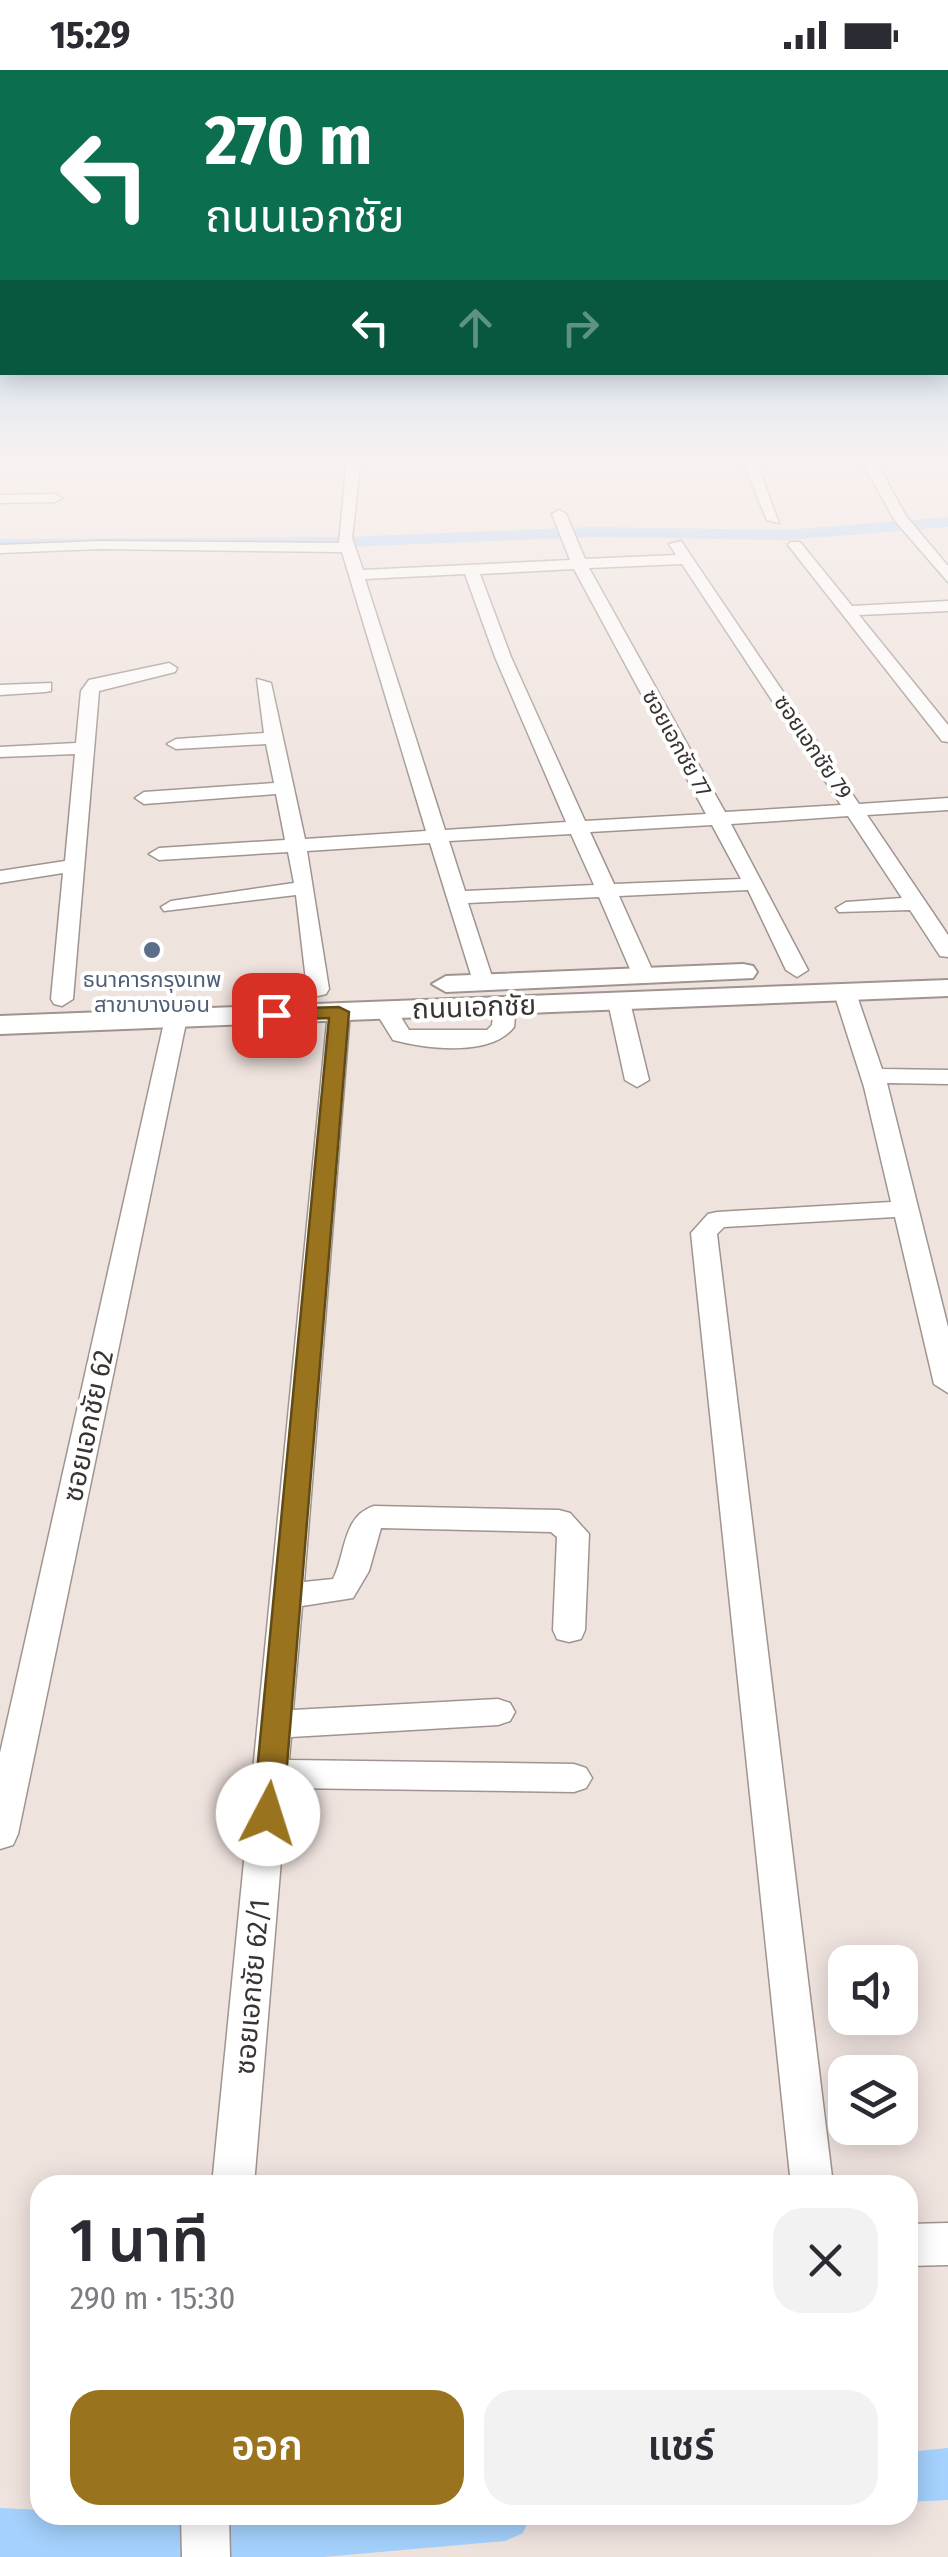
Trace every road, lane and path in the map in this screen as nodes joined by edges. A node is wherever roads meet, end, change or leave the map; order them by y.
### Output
1 (375, 574) edge
2 (473, 574) edge
3 (585, 574) edge
4 (696, 574) edge
5 (817, 574) edge
6 (357, 575) joint
7 (948, 606) edge
8 (846, 611) junction
9 (169, 668) dead end
10 (263, 683) dead end
11 (45, 687) dead end
12 (0, 690) edge
13 (948, 737) edge
14 (275, 738) junction
15 (176, 744) dead end
16 (81, 748) junction
17 (0, 752) edge
18 (285, 788) junction
19 (144, 798) dead end
20 (948, 804) edge
21 (854, 810) junction
22 (718, 818) junction
23 (580, 829) junction
24 (441, 838) junction
25 (295, 846) junction
26 (160, 854) dead end
27 (74, 865) junction
28 (0, 876) edge
29 (755, 884) junction
30 (304, 888) junction
31 (604, 890) junction
32 (460, 897) junction
33 (916, 903) junction
34 (171, 907) dead end
35 (846, 908) dead end
36 (948, 952) edge
37 (948, 964) edge
38 (797, 970) junction
39 (644, 976) junction
40 (483, 982) junction
41 (738, 985) junction
42 (948, 988) edge
43 (845, 992) junction
44 (62, 999) junction
45 (0, 1001) edge
46 (329, 1001) junction
47 (619, 1002) junction
48 (176, 1018) junction
49 (0, 1025) edge
50 (872, 1076) junction
51 (948, 1077) edge
52 (637, 1080) dead end
53 (906, 1209) junction
54 (948, 1384) edge
55 (288, 1595) junction
56 (569, 1630) dead end
57 (498, 1712) dead end
58 (276, 1724) junction
59 (271, 1774) junction
60 (574, 1778) dead end
61 (0, 1834) edge
62 (234, 2175) edge
63 (811, 2175) edge
64 (948, 2244) edge
65 (918, 2245) edge
66 (205, 2525) edge
67 (206, 2557) edge

1 - 6 street
2 - 23 street
3 - 22 street, ซอยเอกชัย 77
4 - 21 street, ซอยเอกชัย 79
5 - 8 street
6 - 24 street
7 - 8 street
8 - 13 street
9 - 16 street
10 - 14 street, ซอยเอกชัย 62/1
11 - 12 street
14 - 15 street
14 - 18 street, ซอยเอกชัย 62/1
16 - 17 street
16 - 27 street
18 - 19 street
18 - 25 street, ซอยเอกชัย 62/1
20 - 21 street
21 - 22 street
21 - 33 street, ซอยเอกชัย 79
22 - 23 street
22 - 29 street, ซอยเอกชัย 77
23 - 24 street
23 - 31 street
24 - 25 street
24 - 32 street
25 - 26 street
25 - 30 street, ซอยเอกชัย 62/1
27 - 28 street
27 - 44 street
29 - 31 street
29 - 38 street, ซอยเอกชัย 77
30 - 34 street
30 - 46 street, ซอยเอกชัย 62/1
31 - 32 street
31 - 39 street
32 - 40 street
33 - 35 street
33 - 36 street, ซอยเอกชัย 79
37 - 38 main road, ถนนเอกชัย
38 - 41 main road, ถนนเอกชัย
39 - 40 main road, ถนนเอกชัย
39 - 41 main road, ถนนเอกชัย
40 - 46 main road, ถนนเอกชัย
41 - 43 main road, ถนนเอกชัย
41 - 47 main road, ถนนเอกชัย
42 - 43 main road, ถนนเอกชัย
43 - 50 street
44 - 45 main road, ถนนเอกชัย
44 - 46 main road, ถนนเอกชัย
46 - 47 main road, ถนนเอกชัย
46 - 48 main road, ถนนเอกชัย
46 - 55 street, ซอยเอกชัย 62/1
47 - 52 street
48 - 49 main road, ถนนเอกชัย
48 - 61 street, ซอยเอกชัย 62
50 - 51 street
50 - 53 street
53 - 54 street
53 - 63 street
55 - 56 street
55 - 58 street, ซอยเอกชัย 62/1
57 - 58 street
58 - 59 street, ซอยเอกชัย 62/1
59 - 60 street
59 - 62 street, ซอยเอกชัย 62/1
64 - 65 street
66 - 67 street

